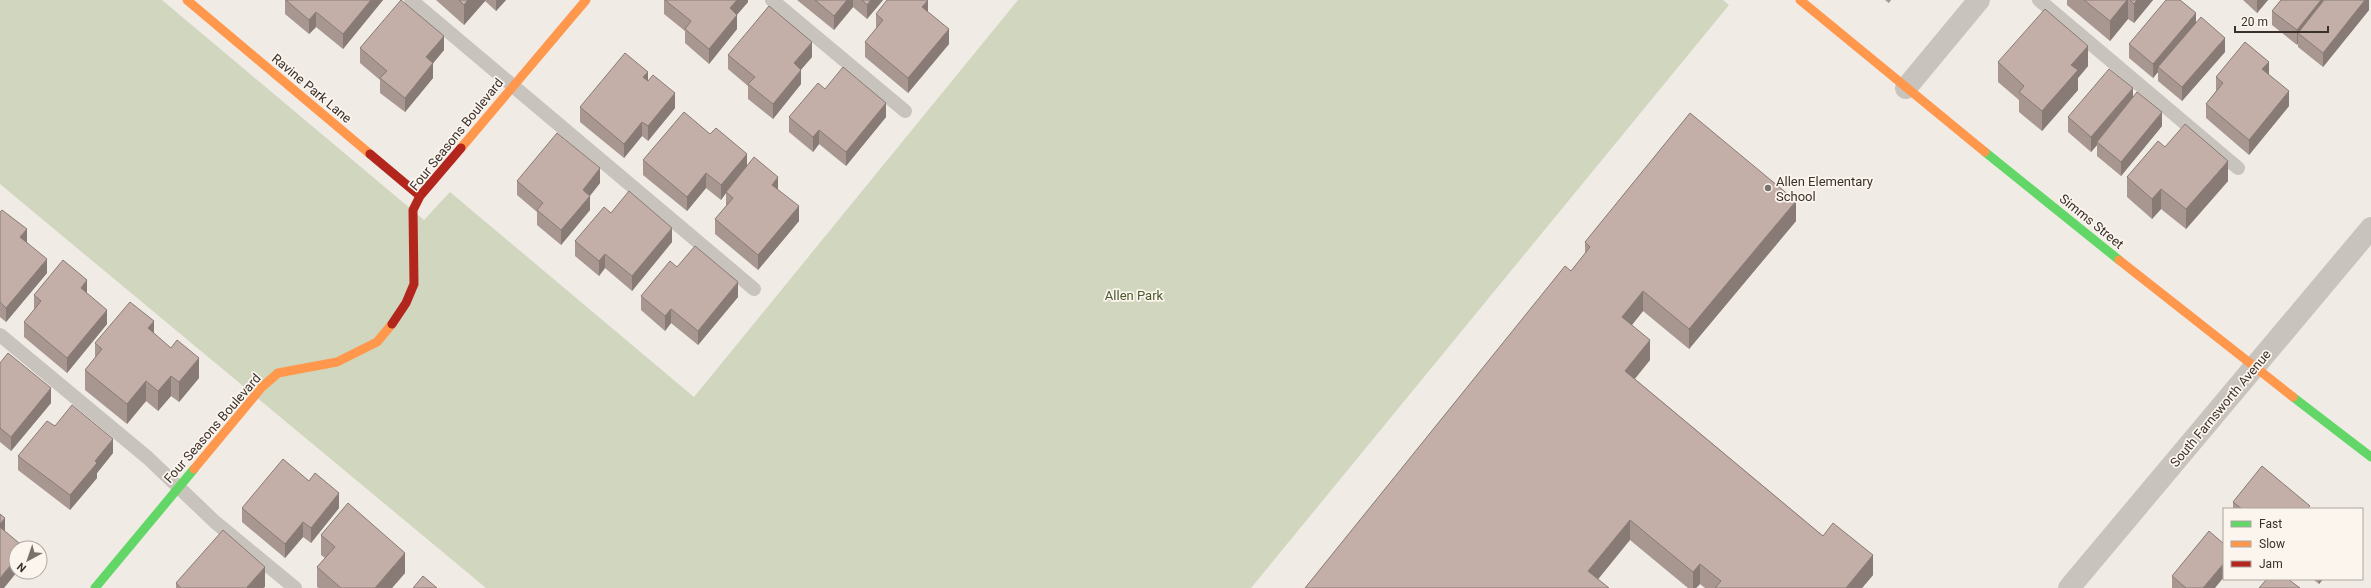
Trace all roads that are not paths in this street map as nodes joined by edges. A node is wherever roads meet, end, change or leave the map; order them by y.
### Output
1 (187, 0) edge
2 (411, 0) edge
3 (586, 0) edge
4 (772, 0) edge
5 (1800, 0) edge
6 (1979, 0) edge
7 (2039, 0) edge
8 (513, 86) junction
9 (1906, 88) junction
10 (905, 111) dead end
11 (2238, 168) dead end
12 (420, 196) junction
13 (2371, 228) edge
14 (754, 289) dead end
15 (0, 335) edge
16 (2253, 368) junction
17 (2371, 457) edge
18 (179, 487) junction
19 (96, 588) edge
20 (295, 588) edge
21 (2069, 588) edge

1 - 12 street, Ravine Park Lane
2 - 8 lane
3 - 8 street, Four Seasons Boulevard
4 - 10 lane
5 - 9 street, Simms Street
6 - 9 street
7 - 11 lane
8 - 12 street, Four Seasons Boulevard
8 - 14 lane
9 - 16 street, Simms Street
12 - 18 street, Four Seasons Boulevard
13 - 16 street, South Farnsworth Avenue
15 - 18 lane
16 - 17 street, Simms Street
16 - 21 street, South Farnsworth Avenue
18 - 19 street, Four Seasons Boulevard
18 - 20 lane

